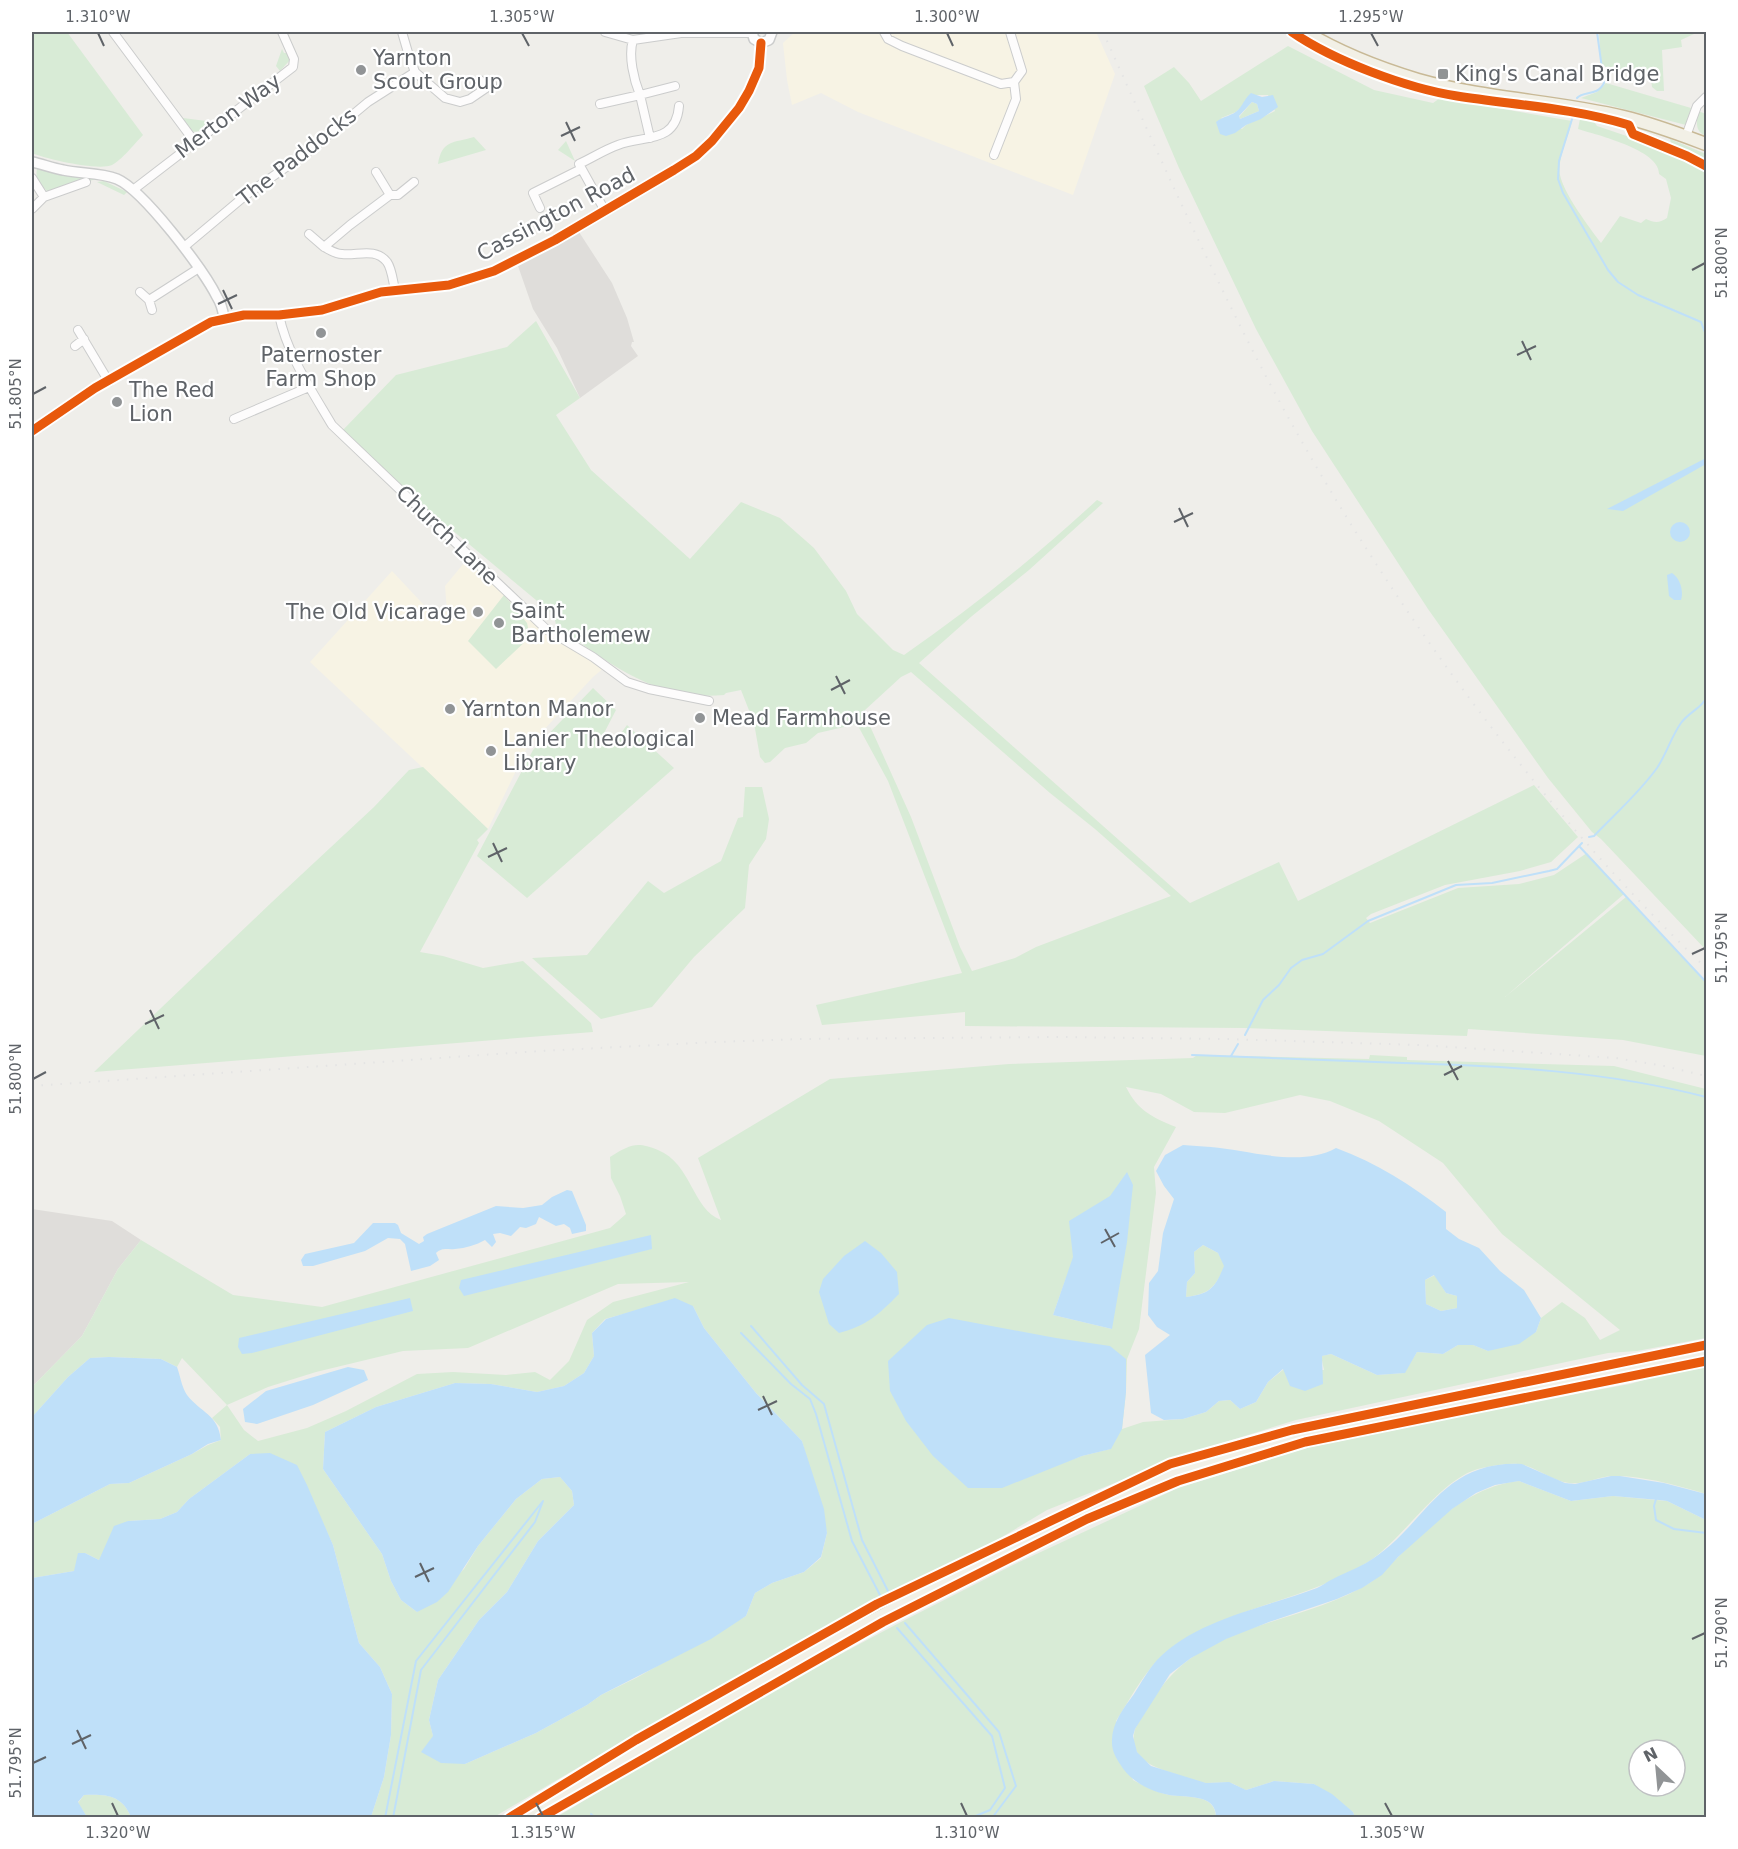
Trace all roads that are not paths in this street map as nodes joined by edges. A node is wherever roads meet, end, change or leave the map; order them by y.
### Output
1 (113, 32) edge
2 (282, 32) edge
3 (402, 32) edge
4 (605, 32) edge
5 (752, 32) edge
6 (772, 32) edge
7 (884, 32) edge
8 (1010, 32) edge
9 (1305, 32) edge
10 (633, 40) junction
11 (761, 43) junction
12 (416, 72) junction
13 (480, 80) dead end
14 (1014, 82) junction
15 (675, 86) dead end
16 (640, 95) junction
17 (1707, 97) edge
18 (600, 104) dead end
19 (679, 106) dead end
20 (1686, 136) junction
21 (650, 138) junction
22 (194, 141) junction
23 (1707, 144) edge
24 (994, 155) dead end
25 (32, 162) edge
26 (581, 169) junction
27 (376, 172) dead end
28 (32, 178) edge
29 (86, 182) dead end
30 (414, 182) dead end
31 (133, 189) junction
32 (390, 195) junction
33 (44, 196) junction
34 (32, 208) edge
35 (540, 208) dead end
36 (605, 211) junction
37 (309, 234) dead end
38 (324, 247) junction
39 (184, 248) junction
40 (199, 268) junction
41 (395, 290) junction
42 (140, 292) dead end
43 (149, 300) junction
44 (152, 310) dead end
45 (279, 315) junction
46 (225, 318) junction
47 (78, 330) dead end
48 (84, 339) junction
49 (75, 346) dead end
50 (109, 382) junction
51 (309, 387) junction
52 (234, 419) dead end
53 (32, 431) edge
54 (709, 701) dead end
55 (1707, 1352) edge
56 (521, 1818) edge

1 - 22 street
2 - 22 street, Merton Way
3 - 12 street
4 - 10 street
5 - 10 street
5 - 11 street
6 - 11 street
7 - 14 street
8 - 14 street
9 - 20 highway
10 - 16 street
11 - 36 street, Cassington Road
12 - 13 street
12 - 39 street, The Paddocks
14 - 24 street
15 - 16 street
16 - 18 street
16 - 21 street
17 - 20 street
19 - 21 street
20 - 23 highway
21 - 26 street
22 - 31 street, Merton Way
25 - 31 street
26 - 35 street
26 - 36 street
27 - 32 street
28 - 33 street
29 - 33 street
30 - 32 street
31 - 39 street
32 - 38 street
33 - 34 street
36 - 41 street, Cassington Road
37 - 38 street
38 - 41 street
39 - 40 street
40 - 43 street
40 - 46 street
41 - 45 street, Cassington Road
42 - 43 street
43 - 44 street
45 - 46 street, Cassington Road
45 - 51 street, Church Lane
46 - 50 street, Cassington Road
47 - 48 street
48 - 49 street
48 - 50 street
50 - 53 street, Cassington Road
51 - 52 street
51 - 54 street, Church Lane
55 - 56 highway

